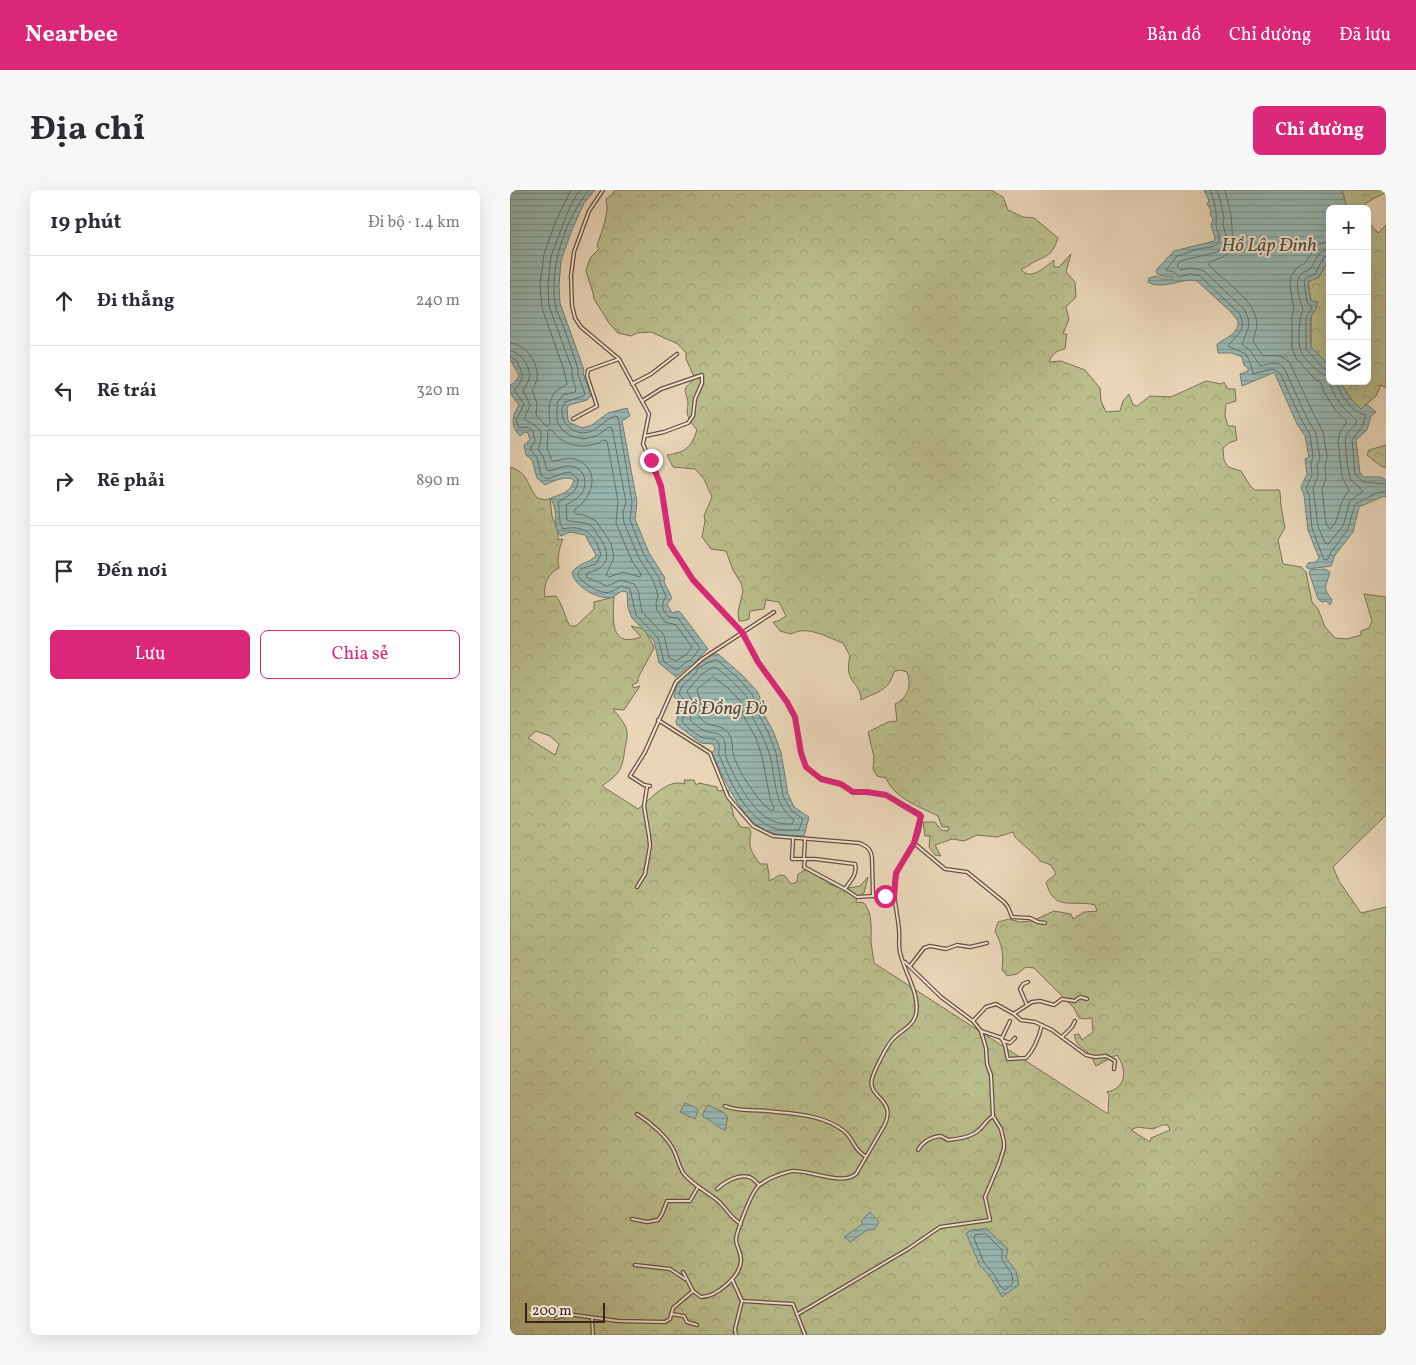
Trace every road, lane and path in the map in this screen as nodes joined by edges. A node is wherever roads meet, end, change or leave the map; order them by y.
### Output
1 (603, 190) edge
2 (677, 354) dead end
3 (619, 358) junction
4 (632, 384) junction
5 (642, 401) junction
6 (573, 419) dead end
7 (645, 436) junction
8 (774, 612) dead end
9 (742, 632) junction
10 (658, 720) junction
11 (793, 839) junction
12 (806, 839) junction
13 (914, 843) junction
14 (805, 859) junction
15 (637, 887) dead end
16 (845, 889) junction
17 (873, 896) junction
18 (894, 897) junction
19 (1045, 923) dead end
20 (987, 942) dead end
21 (903, 961) junction
22 (910, 966) junction
23 (1028, 982) dead end
24 (1087, 999) dead end
25 (1027, 1005) junction
26 (1014, 1014) junction
27 (1010, 1020) dead end
28 (972, 1021) junction
29 (1075, 1021) dead end
30 (1042, 1025) junction
31 (981, 1031) junction
32 (1062, 1037) junction
33 (1001, 1038) junction
34 (1014, 1038) dead end
35 (1004, 1041) junction
36 (1114, 1069) dead end
37 (725, 1106) dead end
38 (637, 1114) dead end
39 (993, 1116) junction
40 (918, 1150) dead end
41 (866, 1156) junction
42 (759, 1185) junction
43 (698, 1187) junction
44 (717, 1189) dead end
45 (632, 1219) dead end
46 (741, 1224) junction
47 (635, 1265) dead end
48 (683, 1272) dead end
49 (685, 1279) junction
50 (732, 1279) junction
51 (693, 1292) junction
52 (742, 1300) junction
53 (671, 1314) junction
54 (798, 1314) junction
55 (556, 1318) dead end
56 (592, 1318) junction
57 (697, 1326) dead end
58 (593, 1335) edge
59 (736, 1335) edge
60 (805, 1335) edge

1 - 3 street
2 - 4 street
3 - 4 street
3 - 6 street
4 - 5 street
5 - 7 street
5 - 7 street
7 - 9 street
8 - 9 street
9 - 10 street
9 - 13 street
10 - 11 street
10 - 15 street
11 - 12 street
11 - 14 street
12 - 14 street
12 - 17 street
13 - 18 street
13 - 19 street
14 - 16 street
14 - 16 street
16 - 17 street
17 - 18 street
18 - 21 street
20 - 22 street
21 - 22 street
21 - 41 street
22 - 28 street
23 - 25 street
24 - 25 street
25 - 26 street
26 - 28 street
26 - 30 street
27 - 33 street
28 - 31 street
29 - 32 street
30 - 32 street
30 - 35 street
31 - 33 street
31 - 39 street
32 - 36 street
33 - 35 street
34 - 35 street
37 - 41 street
38 - 43 street
39 - 40 street
39 - 54 street
41 - 42 street
42 - 44 street
42 - 46 street
43 - 45 street
43 - 46 street
46 - 50 street
47 - 49 street
48 - 49 street
49 - 51 street
50 - 51 street
50 - 52 street
51 - 53 street
52 - 54 street
52 - 59 street
53 - 56 street
53 - 57 street
54 - 60 street
55 - 56 street
56 - 58 street

